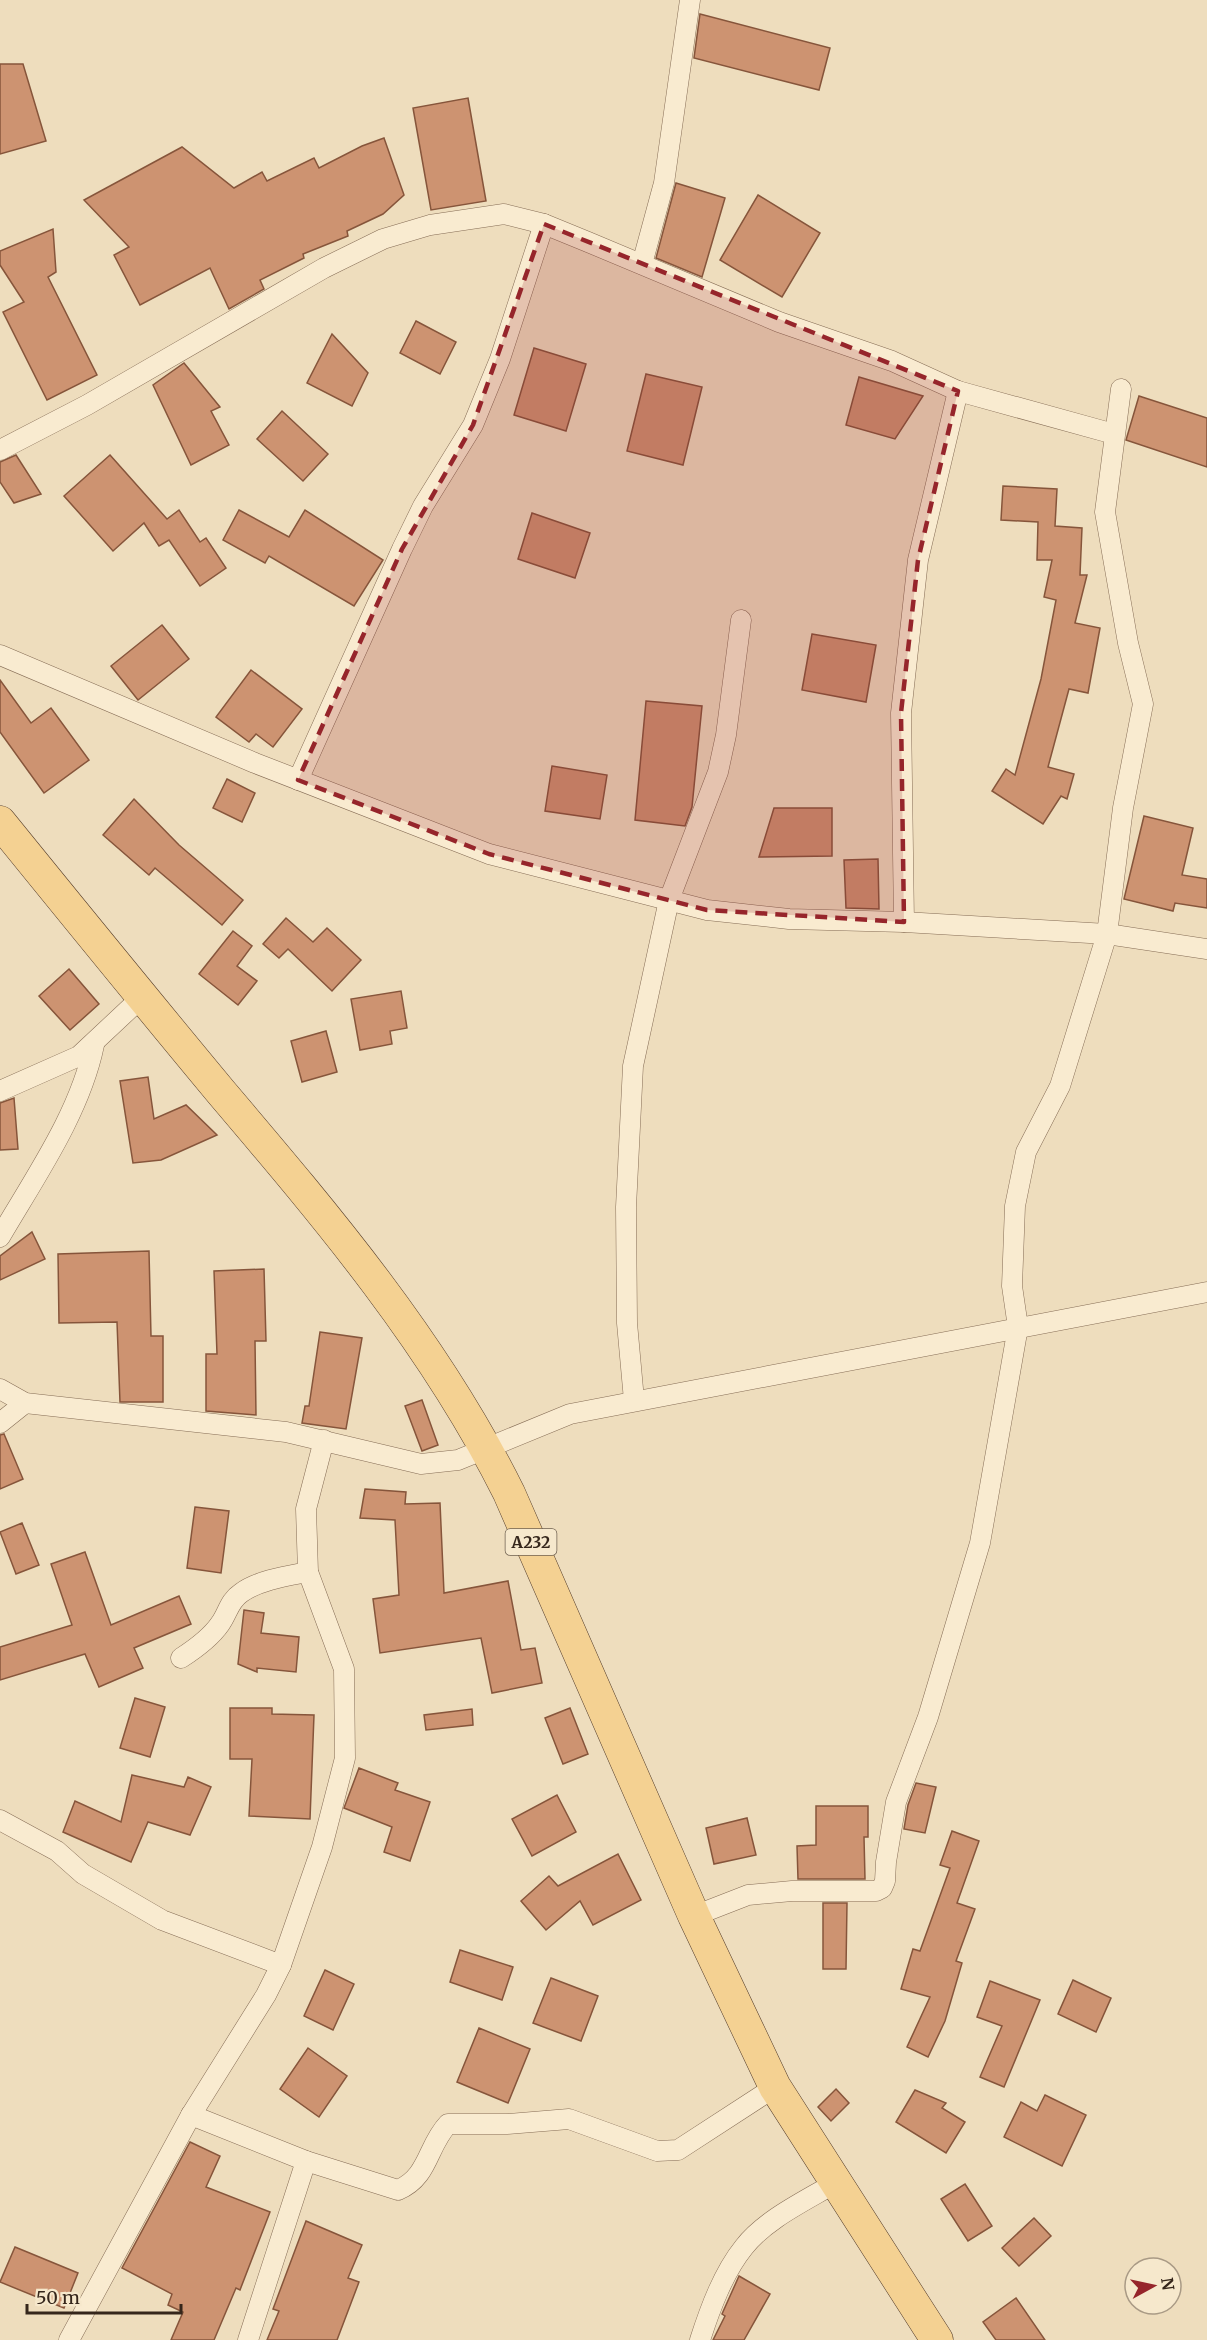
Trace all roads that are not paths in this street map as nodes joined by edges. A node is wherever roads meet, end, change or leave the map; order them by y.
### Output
1 (690, 0) edge
2 (544, 224) junction
3 (642, 264) junction
4 (1121, 389) dead end
5 (958, 391) junction
6 (1114, 434) junction
7 (0, 450) edge
8 (741, 620) dead end
9 (0, 655) edge
10 (298, 780) junction
11 (0, 822) edge
12 (669, 900) junction
13 (904, 922) junction
14 (1107, 934) junction
15 (1207, 949) edge
16 (142, 997) junction
17 (94, 1045) junction
18 (0, 1091) edge
19 (0, 1237) edge
20 (1207, 1292) edge
21 (1018, 1327) junction
22 (0, 1389) edge
23 (634, 1400) junction
24 (25, 1403) junction
25 (0, 1423) edge
26 (324, 1440) junction
27 (487, 1448) junction
28 (308, 1572) junction
29 (182, 1658) dead end
30 (0, 1820) edge
31 (694, 1916) junction
32 (281, 1965) junction
33 (775, 2087) junction
34 (191, 2115) junction
35 (306, 2161) junction
36 (835, 2183) junction
37 (69, 2340) edge
38 (248, 2340) edge
39 (700, 2340) edge
40 (937, 2340) edge

1 - 3 street
2 - 3 street
2 - 7 street
2 - 10 street
3 - 5 street
4 - 6 street
5 - 6 street
5 - 13 street
6 - 14 street
8 - 12 street
9 - 10 street
10 - 12 street
11 - 16 main road, A232
12 - 13 street
12 - 23 street
13 - 14 street
14 - 15 street
14 - 21 street
16 - 17 street
16 - 27 main road, A232
17 - 18 street
17 - 19 street
20 - 21 street
21 - 23 street
21 - 31 street
22 - 24 street
23 - 27 street
24 - 25 street
24 - 26 street
26 - 27 street
26 - 28 street
27 - 31 main road, A232
28 - 29 street
28 - 32 street
30 - 32 street
31 - 33 main road, A232
32 - 34 street
33 - 35 street
33 - 36 main road, A232
34 - 35 street
34 - 37 street
35 - 38 street
36 - 39 street
36 - 40 main road, A232

